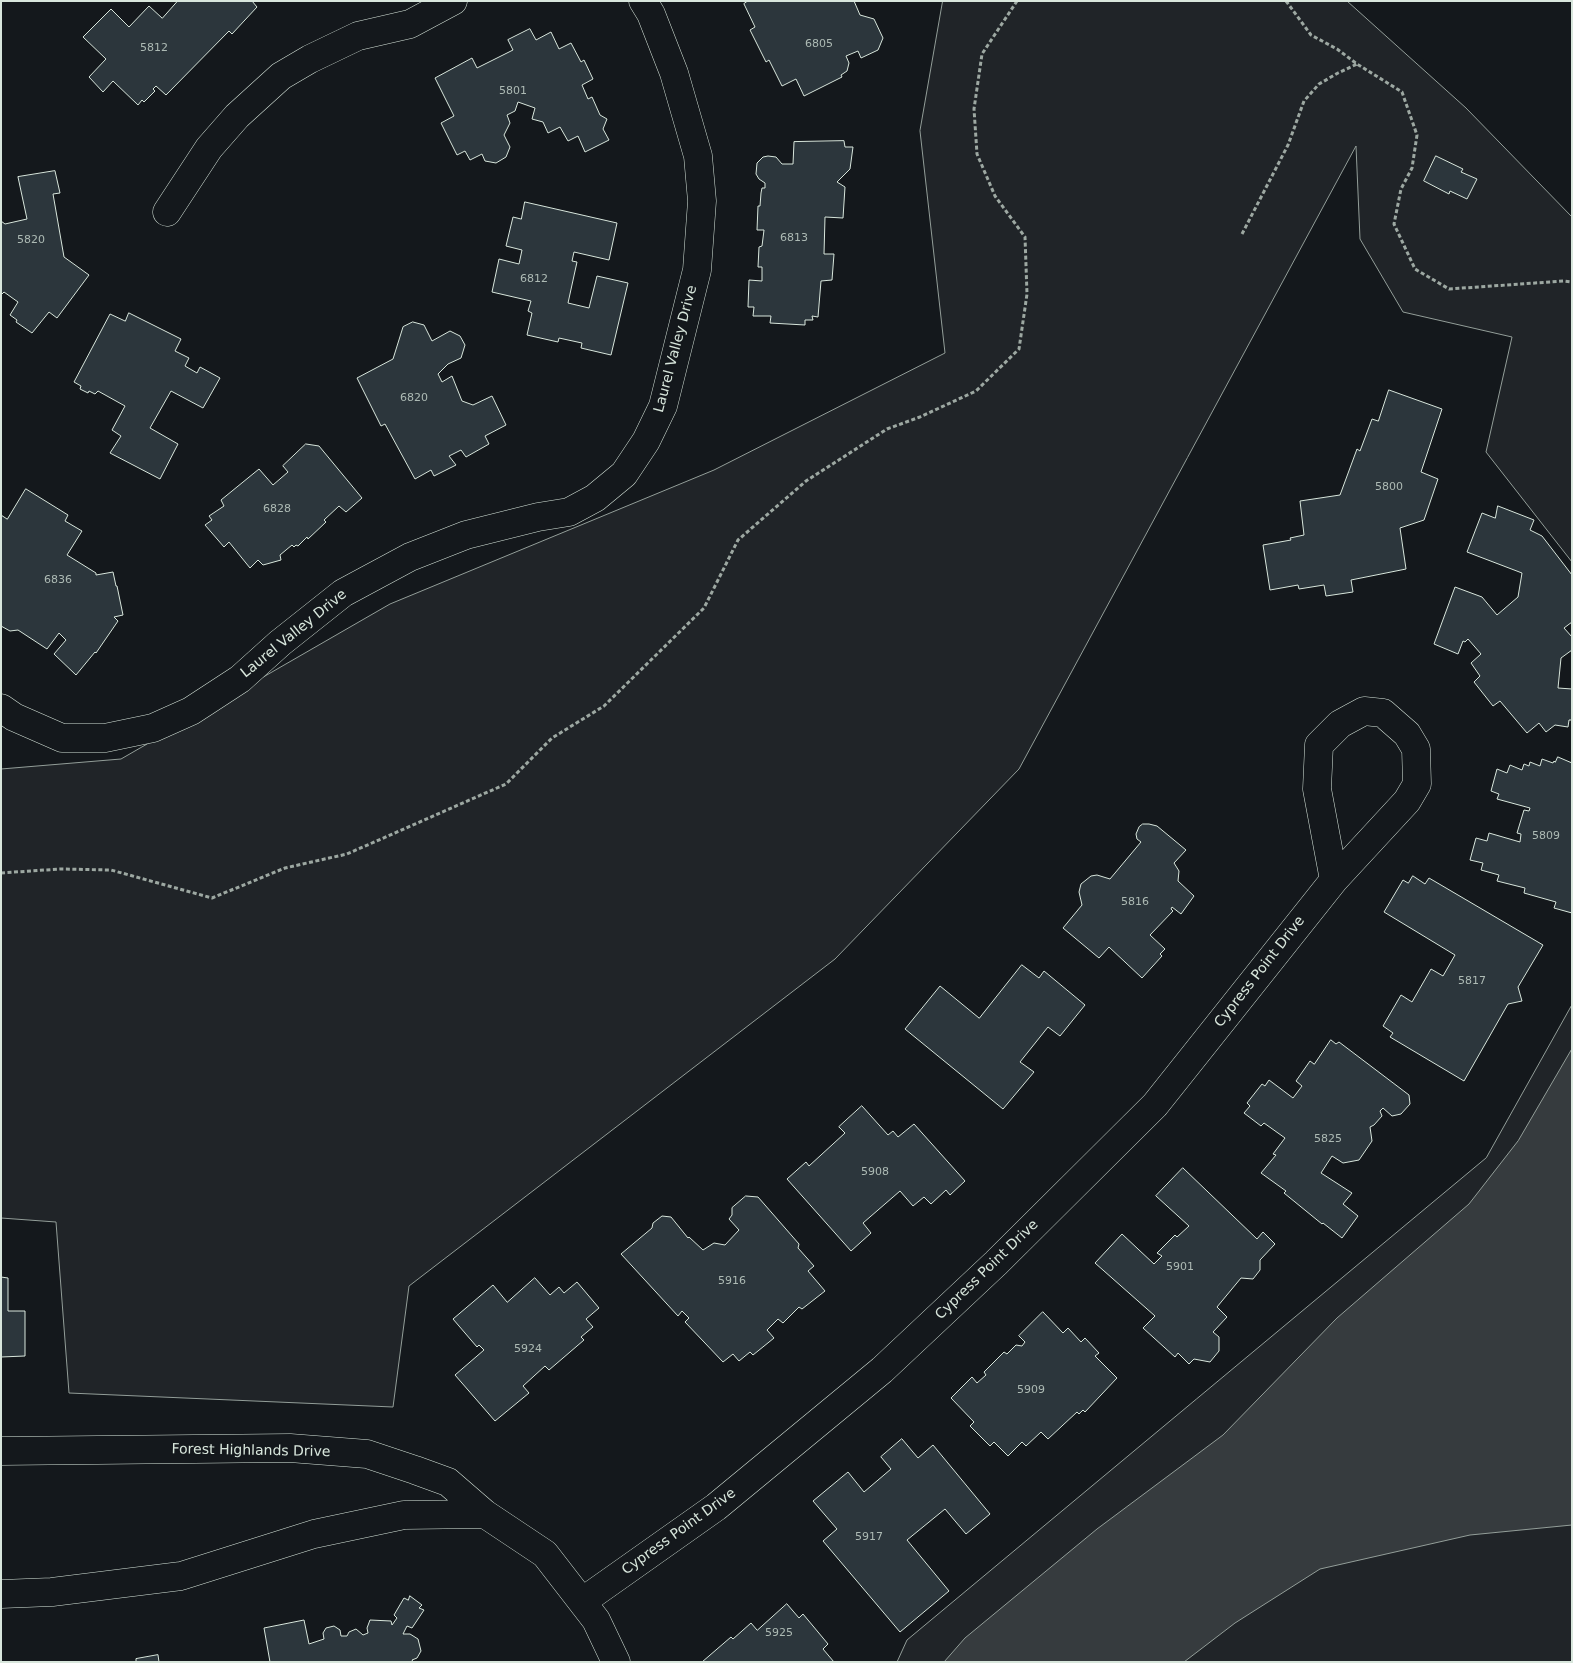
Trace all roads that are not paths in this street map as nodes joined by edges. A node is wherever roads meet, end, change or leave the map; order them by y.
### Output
1 (453, 1) edge
2 (643, 1) edge
3 (167, 212) dead end
4 (1, 708) edge
5 (1334, 880) junction
6 (1, 1451) edge
7 (485, 1514) junction
8 (1, 1594) edge
9 (583, 1601) junction
10 (616, 1662) edge

1 - 3 street
2 - 4 street, Laurel Valley Drive
5 - 5 street, Cypress Point Drive
5 - 9 street, Cypress Point Drive
6 - 7 street, Forest Highlands Drive
7 - 8 street
7 - 9 street, Forest Highlands Drive
9 - 10 street, Forest Highlands Drive

